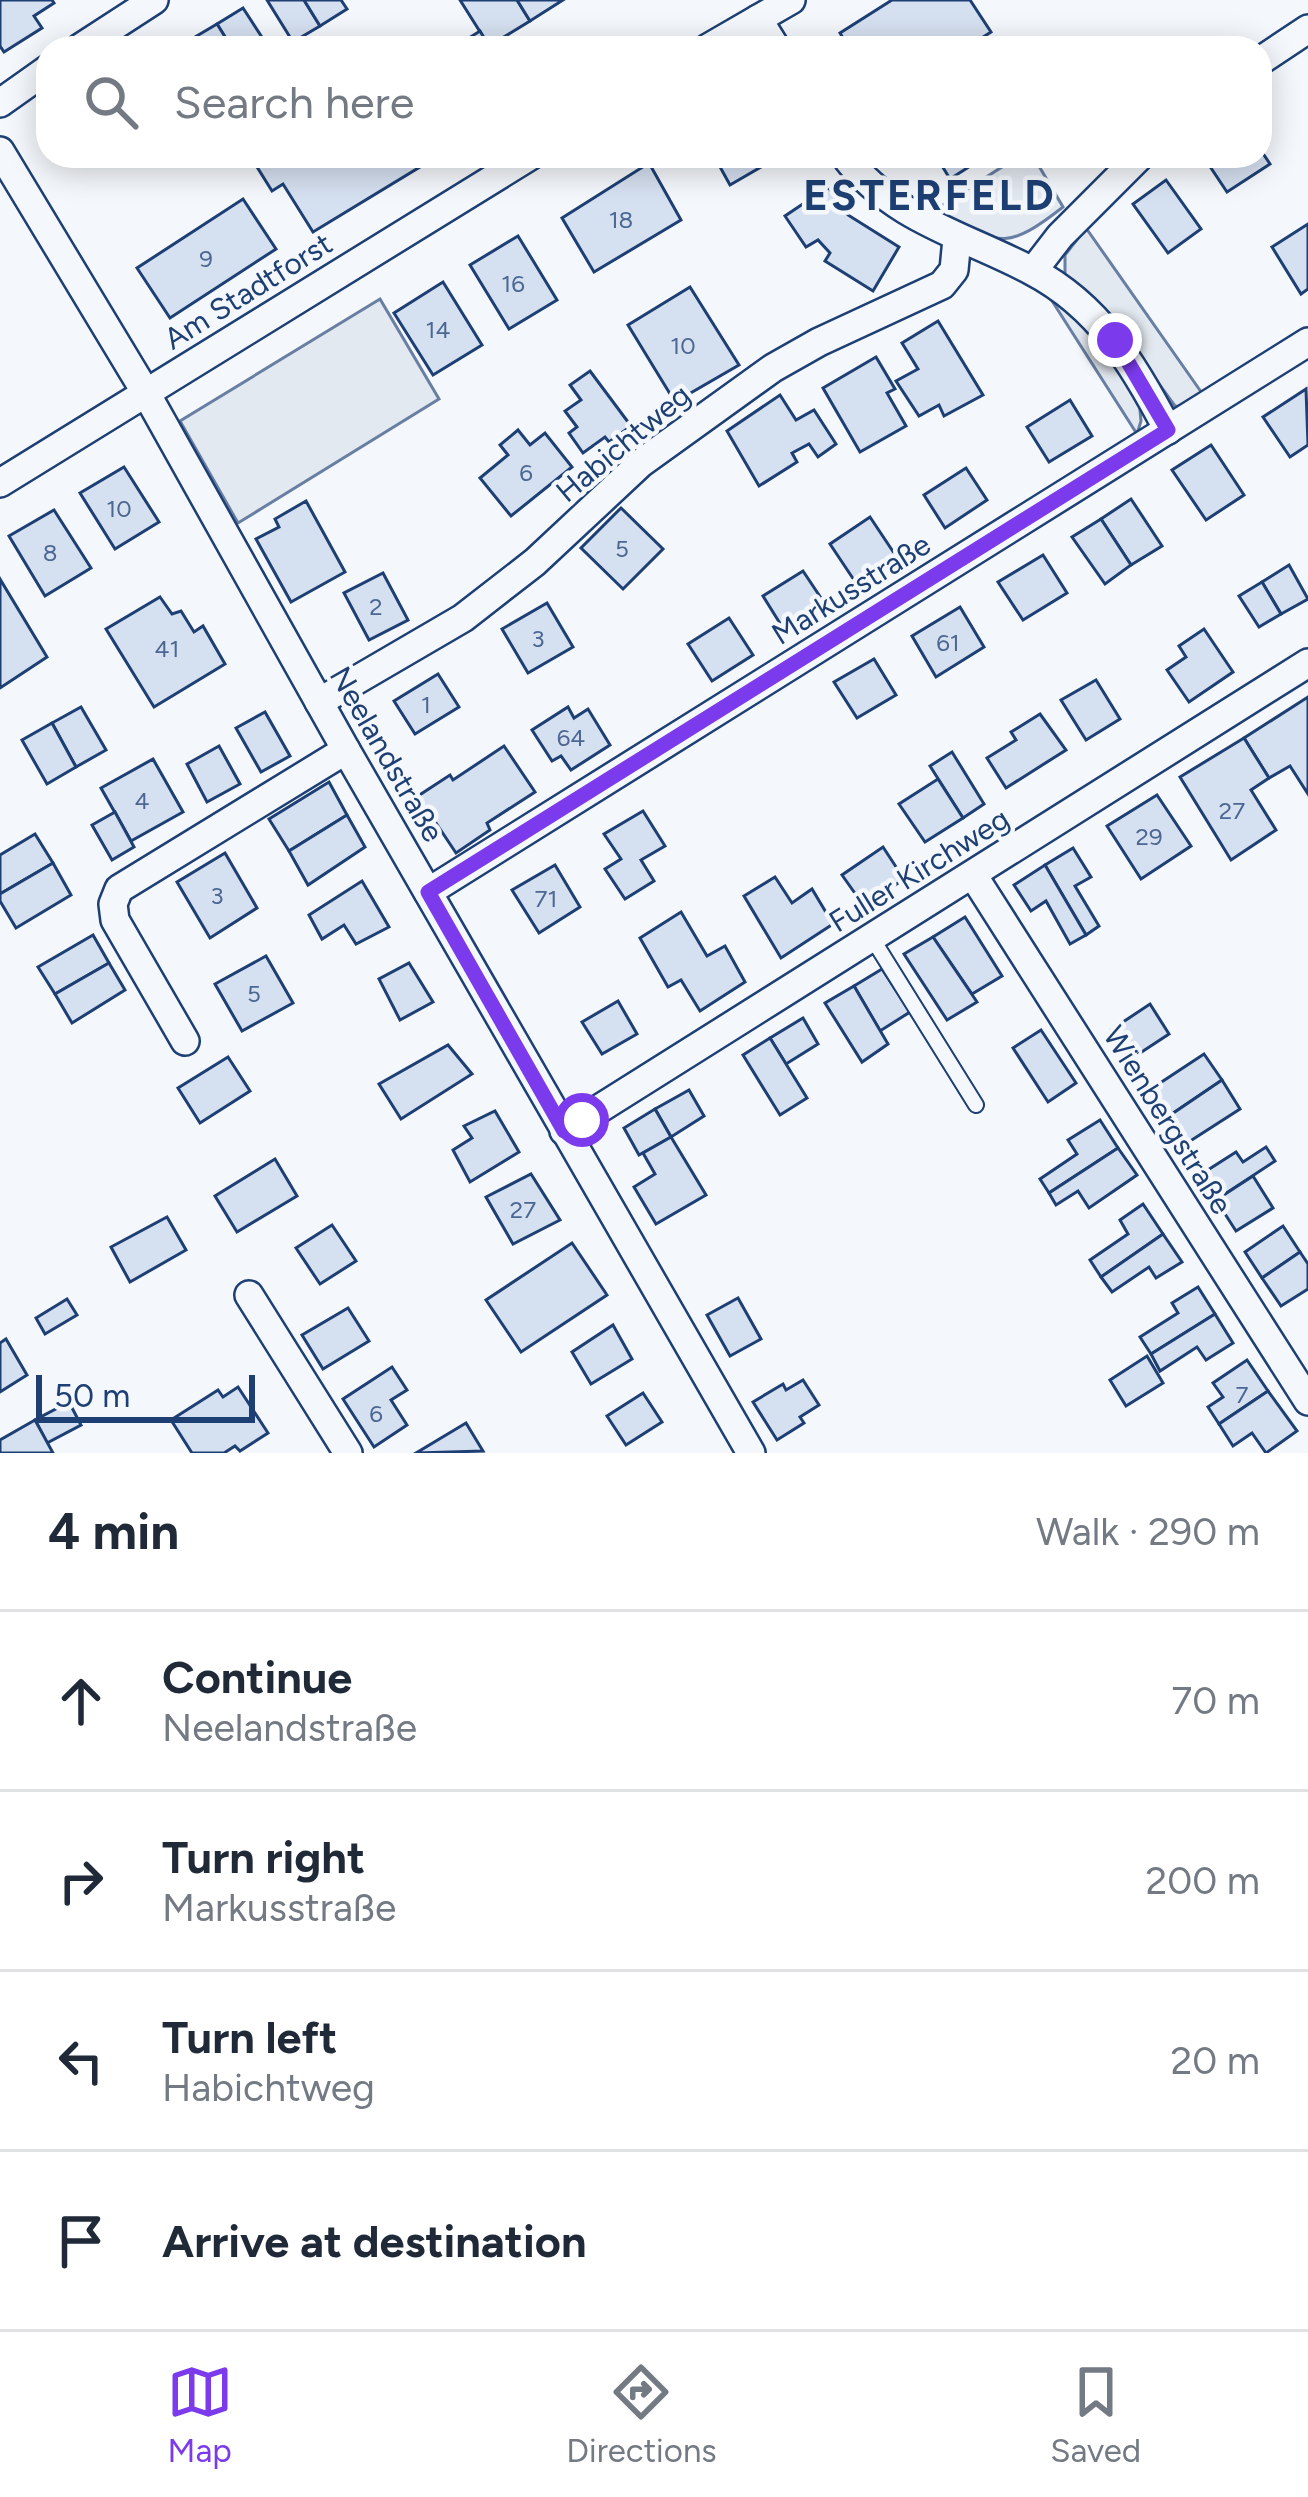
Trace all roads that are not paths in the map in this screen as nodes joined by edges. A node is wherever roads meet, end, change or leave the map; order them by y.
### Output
1 (154, 0) edge
2 (791, 0) edge
3 (758, 19) junction
4 (1308, 28) edge
5 (98, 36) edge
6 (729, 36) edge
7 (769, 36) edge
8 (1272, 53) edge
9 (36, 78) edge
10 (0, 103) edge
11 (0, 152) edge
12 (511, 168) edge
13 (855, 168) edge
14 (1128, 168) edge
15 (957, 239) junction
16 (1033, 271) junction
17 (1308, 342) edge
18 (146, 393) junction
19 (1168, 430) junction
20 (0, 483) edge
21 (1308, 663) edge
22 (319, 702) junction
23 (346, 750) junction
24 (973, 875) junction
25 (428, 892) junction
26 (872, 938) junction
27 (185, 1041) dead end
28 (976, 1105) dead end
29 (564, 1131) junction
30 (249, 1295) dead end
31 (1308, 1401) edge
32 (348, 1453) edge
33 (751, 1453) edge

1 - 5 street
2 - 3 street
3 - 6 street
3 - 7 street
4 - 8 street
9 - 10 street
11 - 18 street, Neelandstraße
12 - 18 street, Am Stadtforst
13 - 15 street
14 - 16 street
15 - 16 street
15 - 22 street, Habichtweg
16 - 19 street
17 - 19 street, Markusstraße
18 - 20 street, Am Stadtforst
18 - 22 street, Neelandstraße
19 - 25 street, Markusstraße
21 - 24 street, Fuller Kirchweg
22 - 23 street, Neelandstraße
23 - 25 street, Neelandstraße
23 - 27 street
24 - 26 street, Fuller Kirchweg
24 - 31 street, Wienbergstraße
25 - 29 street, Neelandstraße
26 - 28 lane
26 - 29 street, Fuller Kirchweg
29 - 33 street, Neelandstraße
30 - 32 street

